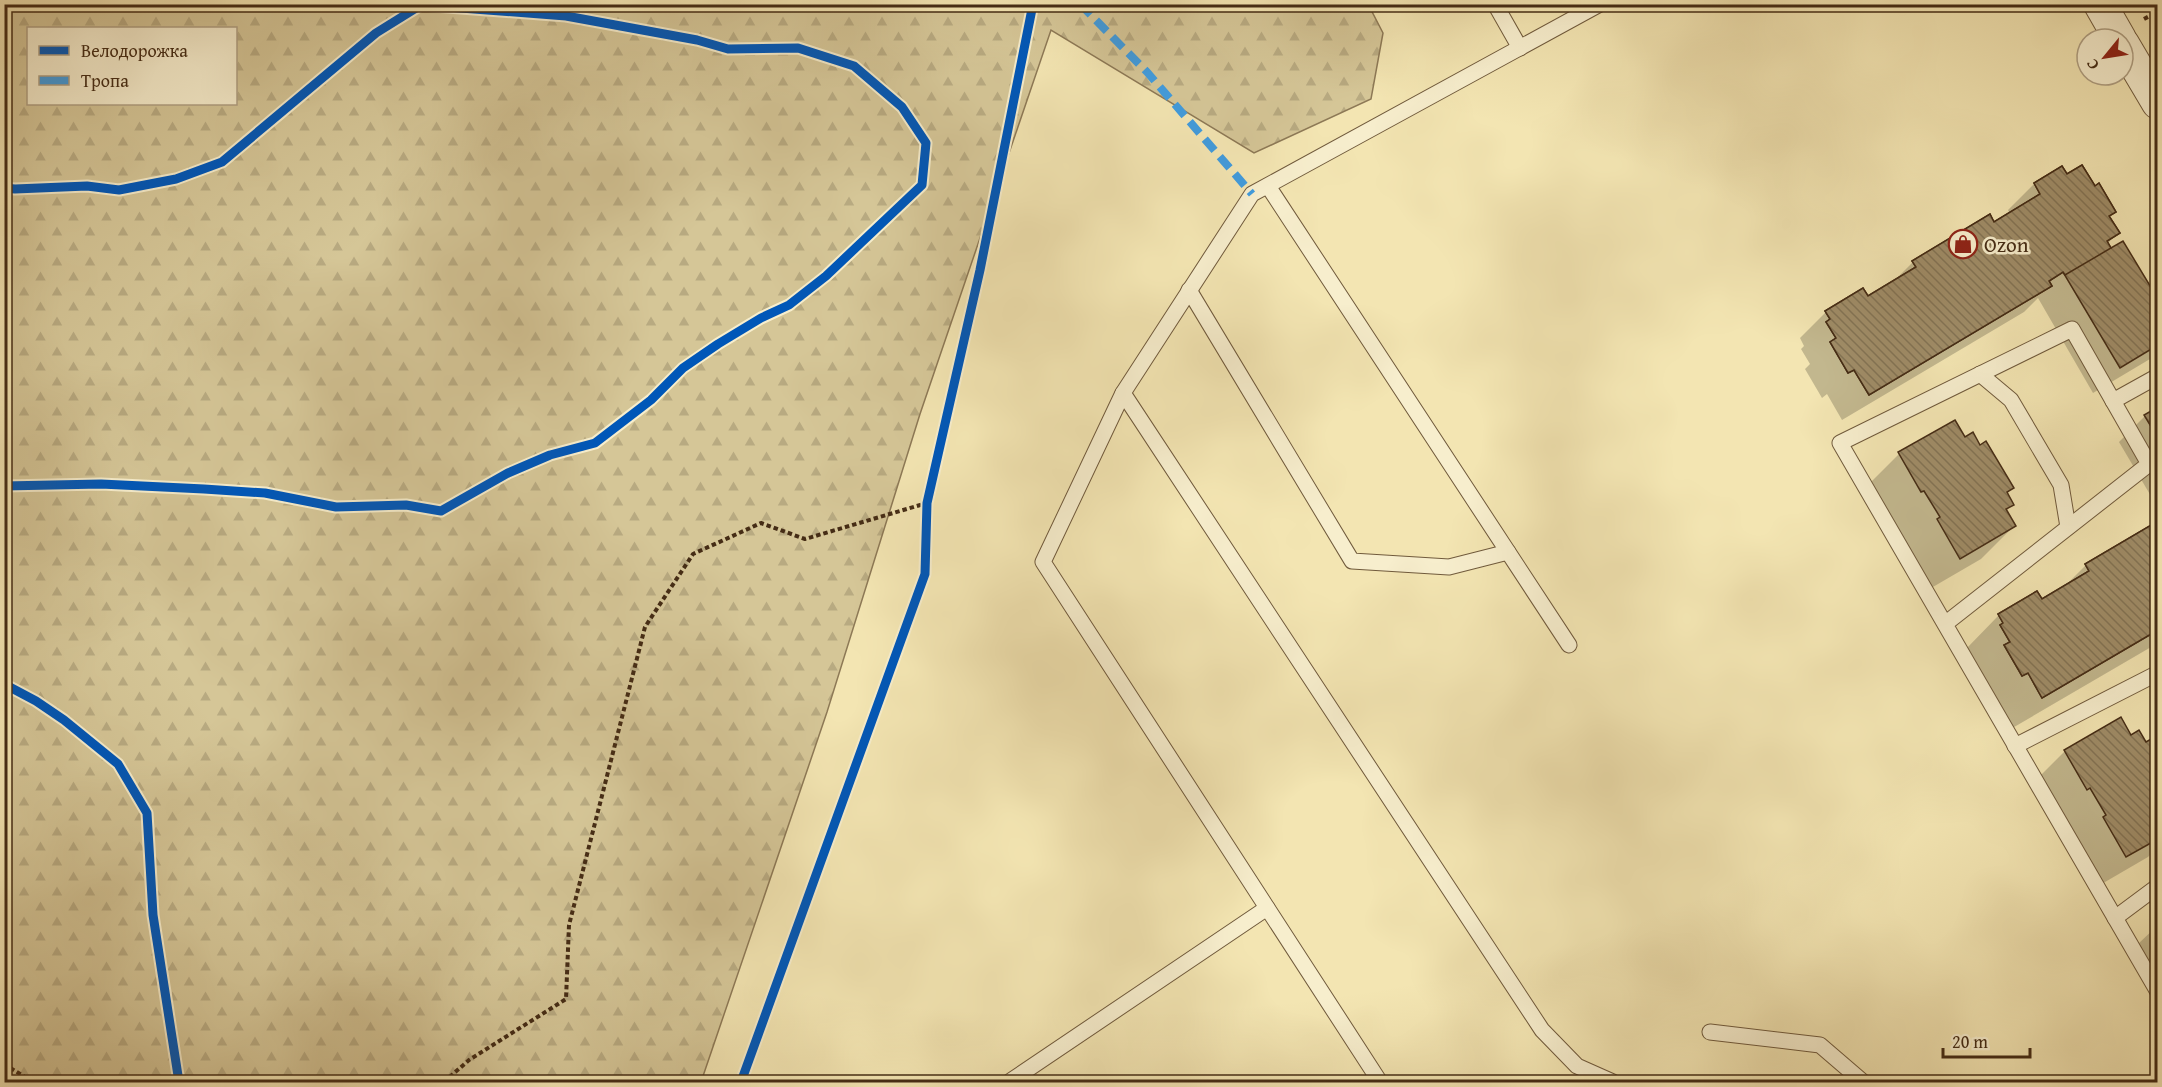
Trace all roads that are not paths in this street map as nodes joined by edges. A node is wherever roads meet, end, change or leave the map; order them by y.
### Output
1 (1495, 4) edge
2 (1600, 4) edge
3 (2100, 4) edge
4 (2113, 27) edge
5 (1520, 48) junction
6 (2135, 65) edge
7 (2157, 104) edge
8 (1268, 186) junction
9 (1189, 290) junction
10 (1980, 374) junction
11 (2157, 376) edge
12 (1123, 393) junction
13 (2113, 401) junction
14 (2068, 527) junction
15 (1508, 552) junction
16 (1945, 624) junction
17 (1569, 645) dead end
18 (2154, 680) edge
19 (2015, 746) junction
20 (2157, 885) edge
21 (1267, 908) junction
22 (2115, 918) junction
23 (2157, 992) edge
24 (1710, 1032) dead end
25 (1009, 1083) edge
26 (1380, 1083) edge
27 (1613, 1083) edge
28 (1863, 1083) edge

1 - 5 lane
2 - 5 lane
3 - 4 street
5 - 8 lane
6 - 7 street
8 - 9 lane
8 - 15 lane
9 - 12 lane
9 - 15 lane
10 - 13 lane
10 - 14 lane
10 - 16 lane
11 - 13 lane
12 - 21 lane
12 - 27 lane
13 - 14 lane
14 - 16 lane
15 - 17 lane
16 - 19 lane
18 - 19 lane
19 - 22 lane
20 - 22 lane
21 - 25 lane
21 - 26 lane
22 - 23 lane
24 - 28 lane

